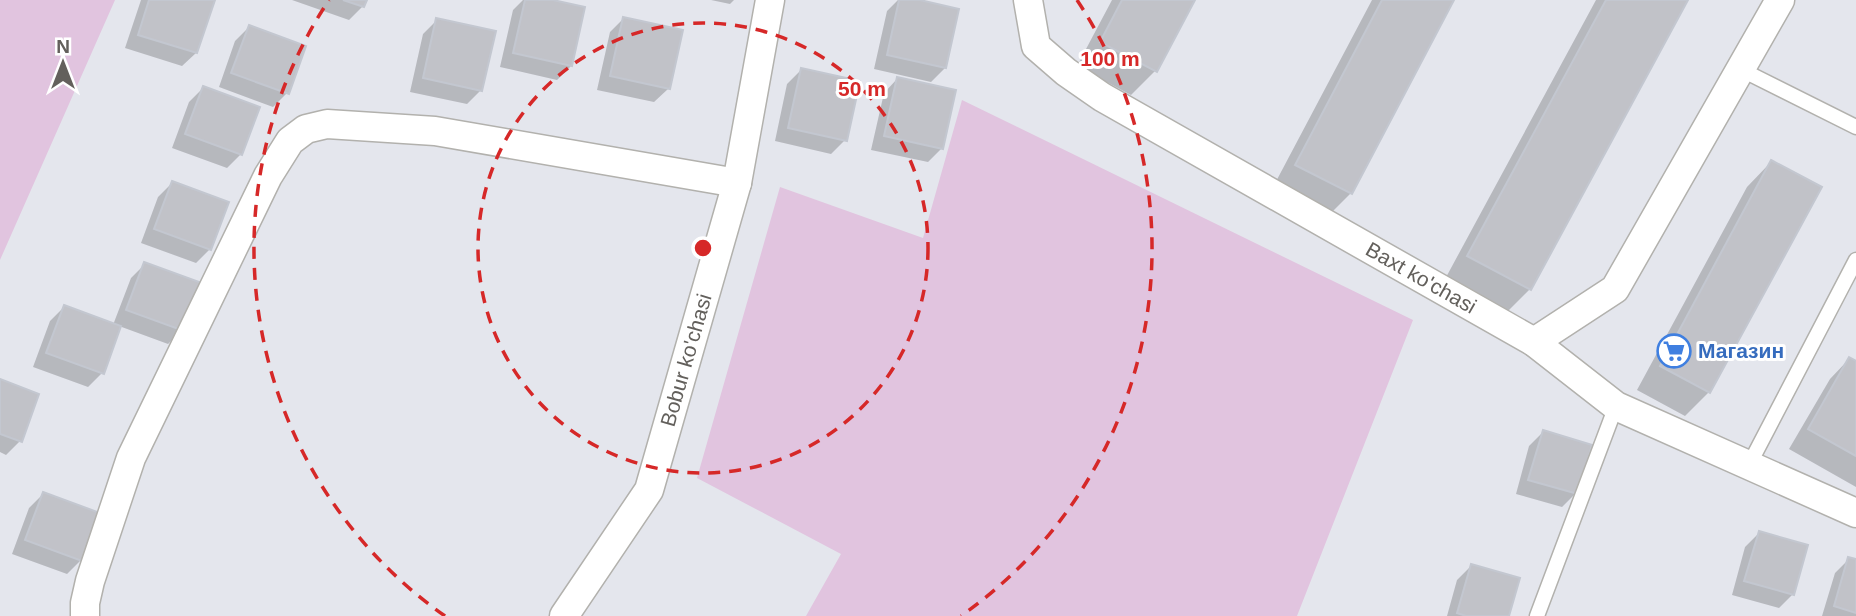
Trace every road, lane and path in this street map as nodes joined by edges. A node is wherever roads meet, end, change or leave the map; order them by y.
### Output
1 (770, 0) edge
2 (1028, 0) edge
3 (1780, 0) edge
4 (1740, 69) junction
5 (1856, 127) edge
6 (737, 183) junction
7 (1856, 260) edge
8 (1534, 342) junction
9 (1616, 406) junction
10 (1749, 465) junction
11 (1856, 513) edge
12 (85, 616) edge
13 (564, 616) edge
14 (1537, 616) edge

1 - 6 street, Bobur ko'chasi
2 - 8 street, Baxt ko'chasi
3 - 4 street
4 - 5 lane
4 - 8 street
6 - 12 street
6 - 13 street, Bobur ko'chasi
7 - 10 lane
8 - 9 street, Baxt ko'chasi
9 - 10 street, Baxt ko'chasi
9 - 14 lane
10 - 11 street, Baxt ko'chasi

